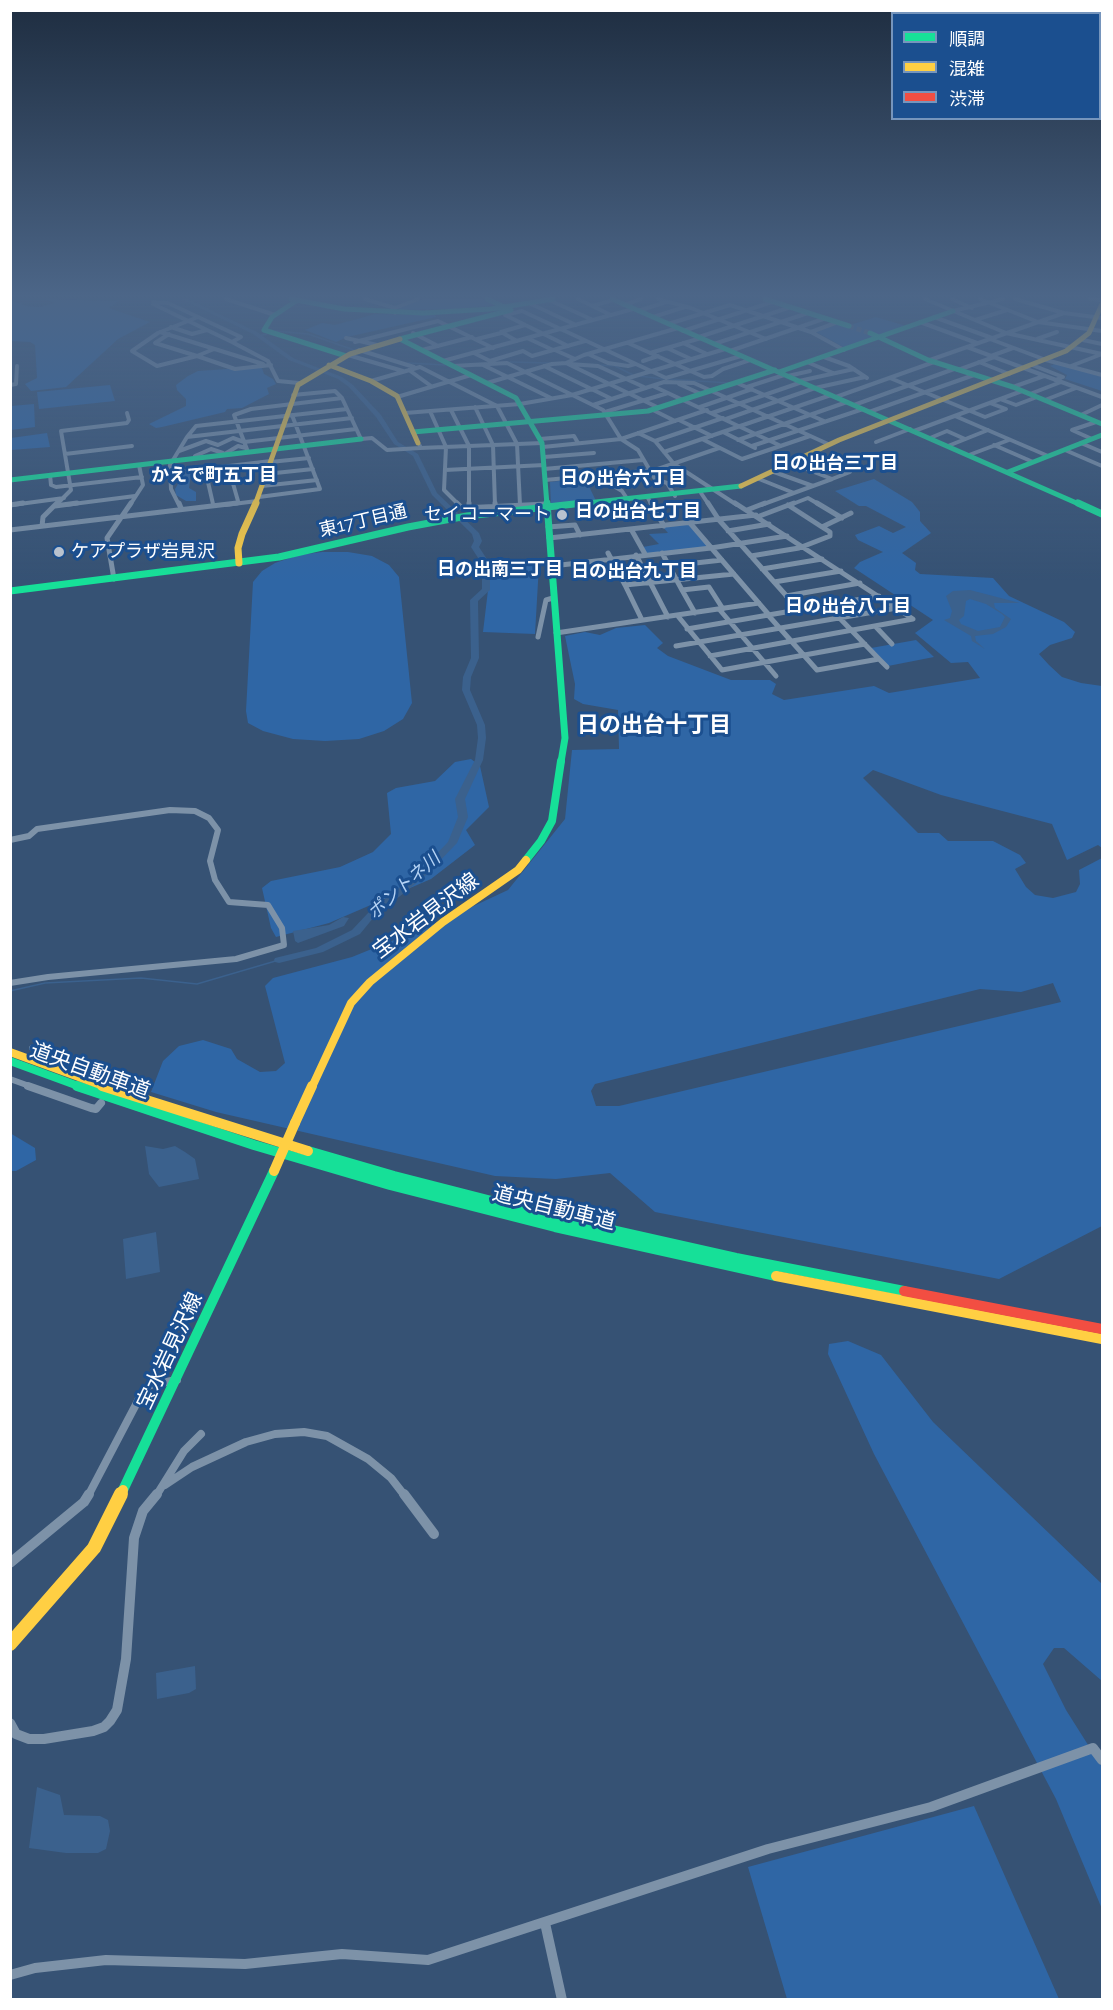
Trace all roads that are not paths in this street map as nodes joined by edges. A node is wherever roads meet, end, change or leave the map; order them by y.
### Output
1 (295, 393) edge
2 (326, 393) edge
3 (337, 393) edge
4 (390, 393) edge
5 (411, 393) edge
6 (471, 393) edge
7 (507, 393) edge
8 (540, 393) edge
9 (568, 393) edge
10 (579, 393) edge
11 (599, 393) edge
12 (632, 393) edge
13 (668, 393) joint
14 (705, 393) edge
15 (716, 393) edge
16 (738, 393) edge
17 (760, 393) edge
18 (770, 393) edge
19 (802, 393) edge
20 (826, 393) edge
21 (843, 393) edge
22 (890, 393) edge
23 (920, 393) edge
24 (926, 393) edge
25 (962, 393) edge
26 (1026, 393) edge
27 (1032, 393) edge
28 (1038, 393) edge
29 (628, 394) junction
30 (701, 394) joint
31 (1029, 394) junction
32 (572, 395) junction
33 (765, 395) junction
34 (833, 396) junction
35 (397, 397) junction
36 (551, 398) junction
37 (726, 398) junction
38 (342, 399) junction
39 (612, 399) junction
40 (1000, 399) junction
41 (292, 400) junction
42 (685, 400) junction
43 (944, 400) junction
44 (644, 401) junction
45 (779, 401) junction
46 (990, 403) junction
47 (520, 404) junction
48 (739, 404) junction
49 (594, 405) junction
50 (1102, 405) edge
51 (497, 406) junction
52 (700, 406) junction
53 (858, 407) junction
54 (475, 408) junction
55 (794, 408) junction
56 (347, 409) junction
57 (656, 409) junction
58 (451, 410) junction
59 (752, 410) junction
60 (430, 411) junction
61 (710, 411) junction
62 (970, 411) junction
63 (127, 413) dead end
64 (405, 413) junction
65 (606, 414) junction
66 (289, 415) junction
67 (810, 415) junction
68 (1081, 415) junction
69 (955, 416) junction
70 (768, 417) junction
71 (200, 418) dead end
72 (352, 418) junction
73 (725, 418) junction
74 (801, 418) junction
75 (677, 420) junction
76 (236, 421) junction
77 (890, 421) junction
78 (530, 422) junction
79 (824, 422) junction
80 (1099, 423) edge
81 (507, 424) junction
82 (783, 424) junction
83 (815, 424) junction
84 (297, 425) junction
85 (196, 426) junction
86 (282, 426) junction
87 (484, 426) junction
88 (740, 426) junction
89 (460, 428) junction
90 (695, 428) junction
91 (356, 429) junction
92 (438, 430) junction
93 (797, 430) junction
94 (912, 430) junction
95 (988, 430) junction
96 (240, 431) junction
97 (413, 432) junction
98 (723, 432) junction
99 (638, 433) junction
100 (756, 434) junction
101 (300, 435) junction
102 (712, 436) junction
103 (810, 436) junction
104 (187, 437) junction
105 (1099, 437) edge
106 (279, 438) junction
107 (930, 438) junction
108 (361, 439) junction
109 (621, 439) junction
110 (702, 439) junction
111 (738, 440) junction
112 (769, 440) junction
113 (965, 440) junction
114 (1009, 440) junction
115 (243, 441) junction
116 (655, 441) junction
117 (588, 442) junction
118 (876, 442) dead end
119 (541, 443) junction
120 (577, 443) junction
121 (1081, 443) junction
122 (517, 444) junction
123 (828, 444) junction
124 (218, 445) junction
125 (493, 445) junction
126 (132, 446) dead end
127 (304, 446) junction
128 (469, 446) junction
129 (752, 446) junction
130 (781, 446) junction
131 (948, 446) junction
132 (994, 446) junction
133 (416, 447) junction
134 (446, 447) junction
135 (719, 448) junction
136 (211, 449) junction
137 (275, 449) junction
138 (247, 450) junction
139 (1065, 450) junction
140 (179, 451) junction
141 (664, 452) junction
142 (763, 452) junction
143 (1102, 452) edge
144 (594, 453) junction
145 (65, 454) junction
146 (223, 454) junction
147 (582, 454) junction
148 (807, 455) junction
149 (969, 455) junction
150 (195, 456) dead end
151 (1048, 456) junction
152 (309, 458) junction
153 (644, 460) junction
154 (172, 461) junction
155 (271, 462) junction
156 (1033, 462) junction
157 (600, 463) junction
158 (791, 463) junction
159 (544, 464) junction
160 (674, 464) junction
161 (139, 465) junction
162 (228, 466) junction
163 (518, 466) junction
164 (1102, 466) edge
165 (494, 468) junction
166 (205, 469) junction
167 (313, 469) junction
168 (469, 469) junction
169 (445, 470) junction
170 (650, 471) junction
171 (774, 471) junction
172 (170, 472) junction
173 (1008, 472) junction
174 (69, 473) junction
175 (266, 474) junction
176 (606, 475) junction
177 (50, 476) junction
178 (142, 477) junction
179 (832, 478) junction
180 (759, 479) junction
181 (10, 480) edge
182 (317, 480) junction
183 (545, 480) junction
184 (71, 486) junction
185 (262, 486) junction
186 (813, 486) junction
187 (718, 491) junction
188 (701, 493) junction
189 (795, 493) junction
190 (675, 495) junction
191 (135, 496) junction
192 (64, 498) junction
193 (648, 498) junction
194 (258, 499) junction
195 (628, 500) junction
196 (238, 501) junction
197 (213, 504) junction
198 (10, 505) edge
199 (520, 505) junction
200 (788, 505) junction
201 (55, 506) junction
202 (495, 506) junction
203 (547, 506) junction
204 (181, 508) junction
205 (747, 510) junction
206 (468, 512) junction
207 (851, 513) dead end
208 (1102, 514) edge
209 (124, 515) junction
210 (756, 516) junction
211 (842, 518) junction
212 (719, 520) junction
213 (690, 523) junction
214 (769, 524) junction
215 (42, 526) junction
216 (664, 526) junction
217 (548, 527) junction
218 (822, 527) junction
219 (631, 529) junction
220 (10, 530) edge
221 (728, 531) junction
222 (580, 535) junction
223 (787, 536) junction
224 (549, 538) junction
225 (739, 543) junction
226 (803, 547) junction
227 (711, 548) junction
228 (662, 553) junction
229 (645, 554) junction
230 (609, 555) junction
231 (636, 555) junction
232 (751, 556) junction
233 (822, 559) junction
234 (722, 560) junction
235 (239, 563) junction
236 (552, 566) junction
237 (669, 566) junction
238 (762, 569) junction
239 (841, 571) junction
240 (734, 574) junction
241 (114, 579) junction
242 (677, 579) junction
243 (650, 582) junction
244 (774, 582) junction
245 (860, 583) junction
246 (625, 585) junction
247 (682, 590) junction
248 (10, 591) edge
249 (786, 596) junction
250 (879, 596) junction
251 (553, 598) junction
252 (759, 603) junction
253 (828, 605) junction
254 (897, 608) junction
255 (721, 609) junction
256 (799, 610) junction
257 (695, 613) junction
258 (677, 615) junction
259 (769, 615) junction
260 (668, 617) junction
261 (840, 618) junction
262 (642, 620) junction
263 (729, 622) junction
264 (876, 627) junction
265 (780, 628) junction
266 (687, 629) junction
267 (853, 631) junction
268 (556, 633) junction
269 (740, 635) junction
270 (538, 637) dead end
271 (699, 642) junction
272 (792, 642) junction
273 (865, 644) junction
274 (892, 644) dead end
275 (676, 646) dead end
276 (751, 649) junction
277 (710, 656) junction
278 (804, 656) junction
279 (879, 659) junction
280 (764, 663) junction
281 (887, 667) dead end
282 (776, 676) dead end
283 (10, 840) edge
284 (10, 983) edge
285 (33, 1048) dead end
286 (10, 1052) edge
287 (10, 1061) edge
288 (10, 1079) edge
289 (115, 1080) dead end
290 (101, 1103) dead end
291 (1102, 1329) edge
292 (1102, 1339) edge
293 (177, 1380) junction
294 (201, 1434) dead end
295 (163, 1487) junction
296 (434, 1534) dead end
297 (10, 1563) edge
298 (10, 1644) edge
299 (10, 1723) edge
300 (1102, 1760) edge
301 (545, 1923) junction
302 (10, 1975) edge
303 (562, 2000) edge

1 - 41 main road
2 - 41 street
3 - 38 street
4 - 35 main road
5 - 35 street
6 - 51 street
7 - 47 main road, 宝水岩見沢線
8 - 36 street
9 - 32 street
10 - 32 street
11 - 39 street
12 - 29 street
13 - 42 street
13 - 44 street
14 - 30 main road
15 - 37 street
16 - 37 street
17 - 33 street
18 - 33 street
19 - 45 street
20 - 34 main road
21 - 34 street
22 - 53 street
23 - 53 street
24 - 43 street
25 - 43 main road, 東17丁目通
26 - 31 main road
27 - 31 street
28 - 31 street
29 - 39 street
29 - 44 street
30 - 42 main road
31 - 40 street
31 - 40 street
31 - 68 main road
32 - 36 street
32 - 49 street
33 - 45 street
33 - 48 street
34 - 53 main road
34 - 55 street
35 - 64 main road
36 - 47 street
37 - 48 street
37 - 52 street
38 - 41 street
38 - 56 street
39 - 49 street
40 - 46 street
41 - 66 main road
41 - 76 street
42 - 52 street
42 - 57 main road
43 - 62 street
43 - 77 main road, 東17丁目通
44 - 57 street
44 - 65 street
45 - 55 street
45 - 59 street
46 - 62 street
46 - 62 street
47 - 51 street
47 - 78 main road, 宝水岩見沢線
48 - 59 street
48 - 61 street
49 - 65 street
50 - 68 street
51 - 54 street
51 - 81 street
52 - 61 street
53 - 67 street
53 - 77 main road
53 - 79 street
54 - 58 street
54 - 87 street
55 - 67 street
55 - 70 street
56 - 66 street
56 - 72 street
57 - 65 main road
57 - 75 street
58 - 60 street
58 - 89 street
59 - 70 street
59 - 73 street
60 - 64 street
60 - 92 street
61 - 73 street
61 - 75 street
62 - 69 street
63 - 145 street
64 - 97 main road
65 - 78 main road
65 - 109 street
66 - 76 street
66 - 84 street
66 - 86 main road
67 - 74 street
67 - 79 street
68 - 80 main road
69 - 94 street
69 - 95 street
70 - 82 street
70 - 88 street
71 - 85 street
72 - 84 street
72 - 91 street
73 - 88 street
73 - 90 street
74 - 82 street
74 - 83 street
75 - 90 street
75 - 99 street
76 - 85 street
76 - 96 street
77 - 94 main road
77 - 123 main road, 東17丁目通
78 - 81 main road
78 - 119 main road, 宝水岩見沢線
79 - 83 street
80 - 105 street
81 - 87 main road
81 - 122 street
82 - 93 street
82 - 100 street
83 - 93 street
84 - 86 street
84 - 101 street
85 - 104 street
86 - 96 street
86 - 106 main road
87 - 89 main road
87 - 125 street
88 - 98 street
88 - 100 street
89 - 92 main road
89 - 128 street
90 - 102 street
90 - 116 street
91 - 101 street
91 - 108 street
92 - 97 main road
92 - 134 street
93 - 103 street
93 - 112 street
94 - 107 main road
94 - 118 street
95 - 113 street
95 - 114 street
96 - 104 street
96 - 115 street
97 - 133 main road
98 - 102 street
98 - 111 street
99 - 109 street
99 - 116 street
100 - 111 street
100 - 112 street
101 - 106 street
101 - 127 street
102 - 110 street
103 - 123 street
103 - 130 street
104 - 140 street
105 - 121 main road
106 - 115 street
106 - 137 main road
107 - 113 street
107 - 131 main road
108 - 127 main road
108 - 133 street
109 - 117 street
109 - 153 street
110 - 135 street
110 - 141 street
111 - 129 street
112 - 129 street
112 - 130 street
113 - 131 street
114 - 132 street
114 - 151 street
115 - 124 street
115 - 138 street
116 - 141 street
117 - 120 street
117 - 144 street
119 - 120 street
119 - 120 street
119 - 122 street
119 - 159 main road, 宝水岩見沢線
120 - 147 street
121 - 139 main road
121 - 143 street
122 - 125 street
122 - 163 street
123 - 148 main road, 東17丁目通
124 - 136 street
124 - 140 street
125 - 128 street
125 - 165 street
126 - 145 street
127 - 137 main road
127 - 152 street
128 - 134 street
128 - 168 street
129 - 142 street
130 - 142 street
131 - 149 main road
132 - 149 street
132 - 156 street
133 - 134 street
134 - 169 street
135 - 142 street
135 - 160 street
136 - 146 street
136 - 150 street
137 - 138 main road
137 - 155 main road
138 - 146 main road
139 - 151 main road
139 - 164 street
140 - 154 street
141 - 160 street
144 - 147 street
144 - 157 street
145 - 174 street
146 - 154 main road
147 - 159 street
148 - 158 main road, 東17丁目通
148 - 179 street
149 - 173 main road
151 - 156 main road
152 - 155 street
152 - 167 street
153 - 157 street
153 - 170 street
154 - 161 main road
154 - 172 street
155 - 162 street
155 - 175 main road
156 - 173 main road
157 - 159 street
158 - 171 main road, 東17丁目通
158 - 179 street
159 - 163 street
159 - 183 main road, 宝水岩見沢線
160 - 170 street
160 - 187 street
161 - 174 main road
161 - 178 street
162 - 166 street
162 - 196 street
163 - 165 street
163 - 199 street
165 - 168 street
165 - 202 street
166 - 172 street
166 - 197 street
167 - 175 street
167 - 182 street
168 - 169 street
168 - 206 street
169 - 206 street
170 - 176 street
170 - 190 street
171 - 180 main road, 東17丁目通
171 - 186 street
172 - 204 street
173 - 208 main road
174 - 177 main road
174 - 184 street
175 - 185 main road
176 - 183 street
176 - 195 street
177 - 181 main road
177 - 184 street
178 - 184 street
178 - 191 street
179 - 186 street
180 - 187 main road, 東17丁目通
180 - 189 street
182 - 185 street
182 - 194 street
183 - 203 main road, 宝水岩見沢線
184 - 192 street
185 - 194 main road
186 - 189 street
187 - 188 main road, 東17丁目通
187 - 205 street
188 - 190 main road, 東17丁目通
188 - 212 street
189 - 205 street
190 - 193 main road, 東17丁目通
191 - 201 street
191 - 209 street
192 - 198 street
192 - 201 street
193 - 195 main road, 東17丁目通
193 - 216 street
194 - 196 street
194 - 235 main road
195 - 203 main road, 東17丁目通
196 - 197 street
197 - 204 street
199 - 202 street
199 - 203 street
200 - 210 street
200 - 211 street
200 - 218 street
201 - 215 street
202 - 206 street
203 - 206 main road, 東17丁目通
203 - 217 main road, 宝水岩見沢線
204 - 209 street
205 - 210 street
206 - 235 main road, 東17丁目通
207 - 211 street
209 - 215 street
209 - 241 street
210 - 212 street
210 - 214 street
211 - 218 street
212 - 213 street
212 - 221 street
213 - 216 street
213 - 227 street
214 - 221 street
214 - 223 street
215 - 220 street
216 - 219 street
217 - 222 street
217 - 224 main road, 宝水岩見沢線
218 - 226 street
219 - 222 street
219 - 229 street
221 - 225 street
222 - 224 street
223 - 225 street
223 - 226 street
224 - 236 main road, 宝水岩見沢線
225 - 227 street
225 - 232 street
226 - 232 street
226 - 233 street
227 - 228 street
227 - 234 street
228 - 229 street
228 - 237 street
229 - 231 street
230 - 231 street
230 - 236 street
230 - 246 street
231 - 243 street
232 - 238 street
233 - 238 street
233 - 239 street
234 - 237 street
234 - 240 street
235 - 241 main road, 東17丁目通
236 - 251 main road, 宝水岩見沢線
237 - 242 street
238 - 244 street
239 - 244 street
239 - 245 street
240 - 242 street
240 - 252 street
241 - 248 main road, 東17丁目通
242 - 243 street
242 - 247 street
243 - 246 street
243 - 260 street
244 - 249 street
245 - 249 street
245 - 250 street
246 - 262 street
247 - 255 street
247 - 257 street
249 - 256 street
250 - 253 street
250 - 254 street
251 - 268 main road, 宝水岩見沢線
251 - 270 street
252 - 255 street
252 - 259 street
253 - 256 street
253 - 261 street
254 - 261 street
254 - 264 street
255 - 257 street
255 - 263 street
256 - 259 street
257 - 258 street
258 - 260 street
258 - 266 street
259 - 263 street
259 - 265 street
260 - 262 street
261 - 265 street
261 - 267 street
262 - 268 street
263 - 266 street
263 - 269 street
264 - 267 street
264 - 274 street
265 - 269 street
265 - 272 street
266 - 271 street
267 - 272 street
267 - 273 street
268 - 293 main road, 宝水岩見沢線, bridge
269 - 271 street
269 - 276 street
271 - 275 street
271 - 277 street
272 - 276 street
272 - 278 street
273 - 278 street
273 - 279 street
276 - 277 street
276 - 280 street
277 - 280 street
278 - 279 street
278 - 280 street
279 - 281 street
280 - 282 street
283 - 284 street
285 - 289 street
286 - 291 main road, 道央自動車道
287 - 292 main road, 道央自動車道
288 - 290 street
293 - 297 street
293 - 298 main road, 宝水岩見沢線
294 - 295 street
295 - 296 street
295 - 299 street
300 - 301 street
301 - 302 street
301 - 303 street

